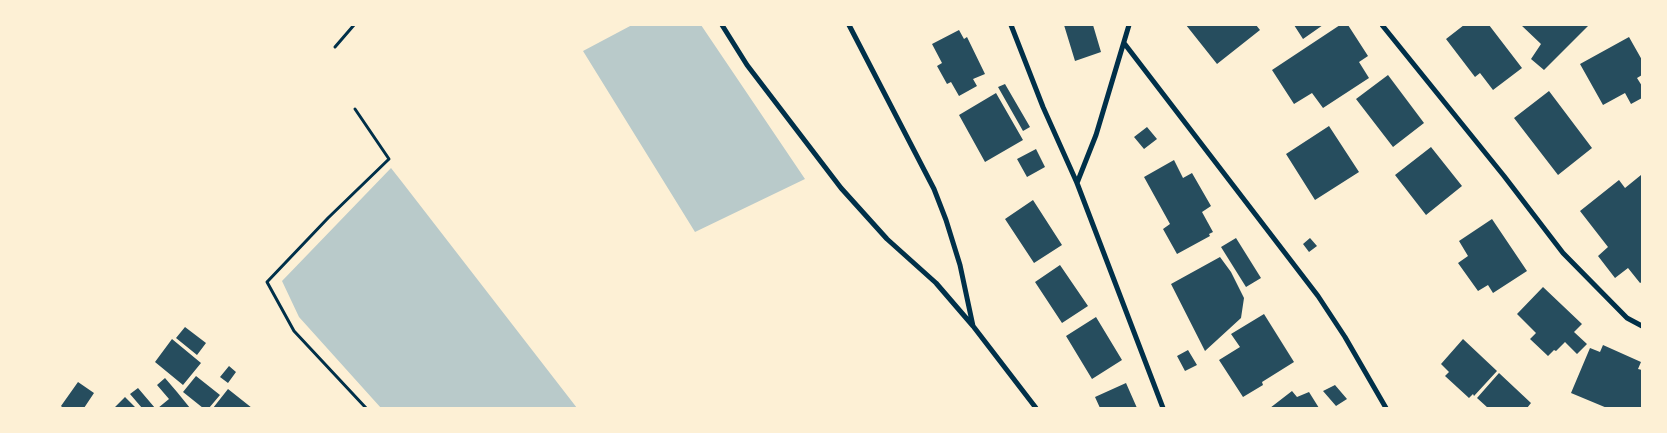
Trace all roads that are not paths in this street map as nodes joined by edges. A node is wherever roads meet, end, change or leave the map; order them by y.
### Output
1 (722, 25) edge
2 (850, 25) edge
3 (1011, 25) edge
4 (1129, 25) edge
5 (1382, 25) edge
6 (1124, 43) junction
7 (1077, 184) junction
8 (973, 326) junction
9 (1642, 326) edge
10 (1036, 408) edge
11 (1163, 408) edge
12 (1386, 408) edge

1 - 8 street
2 - 8 street
3 - 7 street
4 - 6 street
5 - 9 street
6 - 7 street
6 - 12 street
7 - 11 street
8 - 10 street

